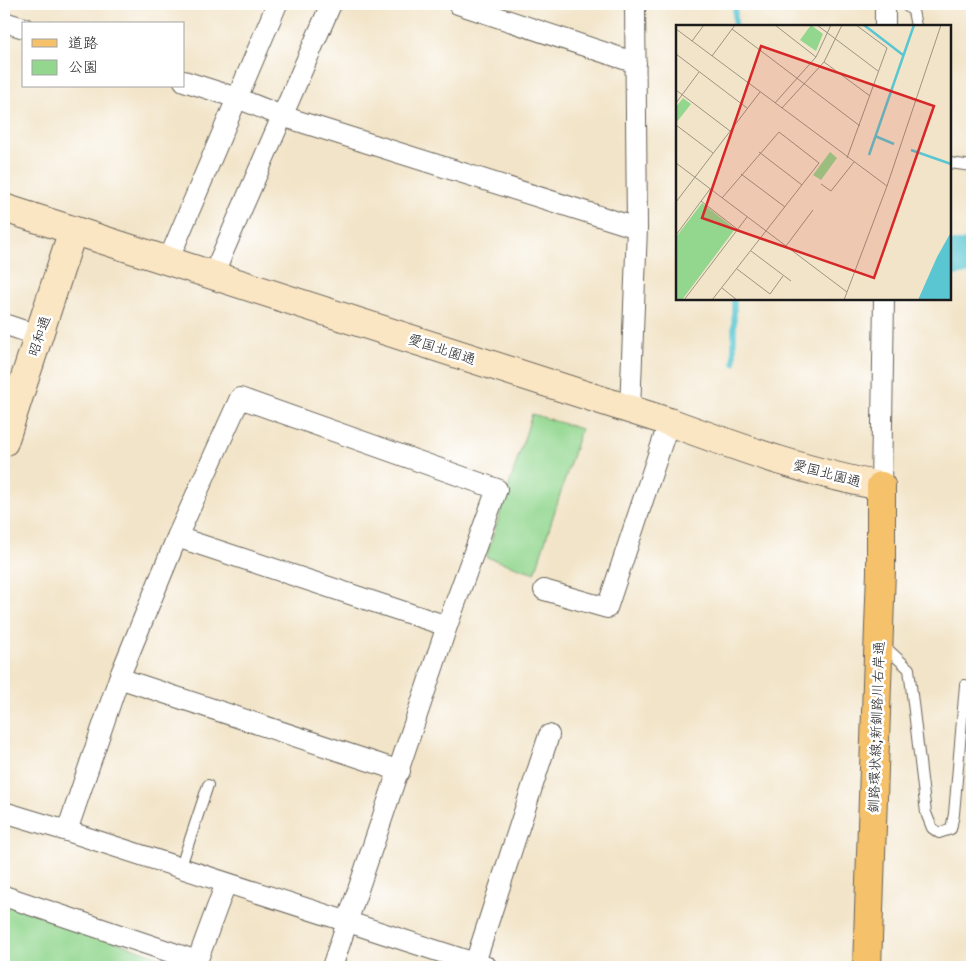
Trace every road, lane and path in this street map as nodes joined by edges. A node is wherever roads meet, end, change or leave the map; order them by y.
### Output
1 (277, 4) edge
2 (331, 4) edge
3 (458, 4) edge
4 (635, 4) edge
5 (885, 4) edge
6 (904, 4) edge
7 (4, 22) edge
8 (885, 25) edge
9 (916, 25) edge
10 (22, 27) edge
11 (636, 64) junction
12 (185, 81) edge
13 (237, 98) junction
14 (282, 116) junction
15 (951, 163) edge
16 (972, 166) edge
17 (4, 208) edge
18 (637, 228) junction
19 (73, 230) junction
20 (168, 261) junction
21 (213, 275) junction
22 (884, 300) edge
23 (4, 324) edge
24 (39, 336) junction
25 (630, 410) junction
26 (669, 422) junction
27 (4, 442) edge
28 (881, 486) junction
29 (177, 537) junction
30 (544, 590) dead end
31 (448, 626) junction
32 (879, 641) junction
33 (119, 678) junction
34 (965, 685) dead end
35 (549, 735) dead end
36 (400, 770) junction
37 (208, 785) dead end
38 (4, 812) edge
39 (67, 831) junction
40 (180, 869) junction
41 (226, 883) junction
42 (4, 896) edge
43 (348, 922) junction
44 (196, 964) edge
45 (481, 965) edge
46 (332, 967) edge
47 (867, 967) edge

1 - 13 street
2 - 14 street
3 - 11 street
4 - 11 street
5 - 8 street
6 - 9 lane
7 - 10 street
11 - 18 street
12 - 13 street
13 - 14 street
13 - 20 street
14 - 18 street
14 - 21 street
15 - 16 lane
17 - 19 street, 愛国北園通
18 - 25 street
19 - 20 street, 愛国北園通
19 - 24 street, 昭和通
20 - 21 street, 愛国北園通
21 - 25 street, 愛国北園通
22 - 28 street
23 - 24 street
24 - 27 street, 昭和通
25 - 26 street, 愛国北園通
26 - 28 street, 愛国北園通
26 - 30 street
28 - 32 main road, 釧路環状線;新釧路川右岸通
29 - 31 street
29 - 31 street
29 - 33 street
31 - 36 street
32 - 34 lane
32 - 47 main road, 釧路環状線;新釧路川右岸通
33 - 36 street
33 - 39 street
35 - 45 street
36 - 43 street
37 - 40 lane
38 - 39 street
39 - 40 street
40 - 41 street
41 - 43 street
41 - 44 street
42 - 44 street
43 - 45 street
43 - 46 street

